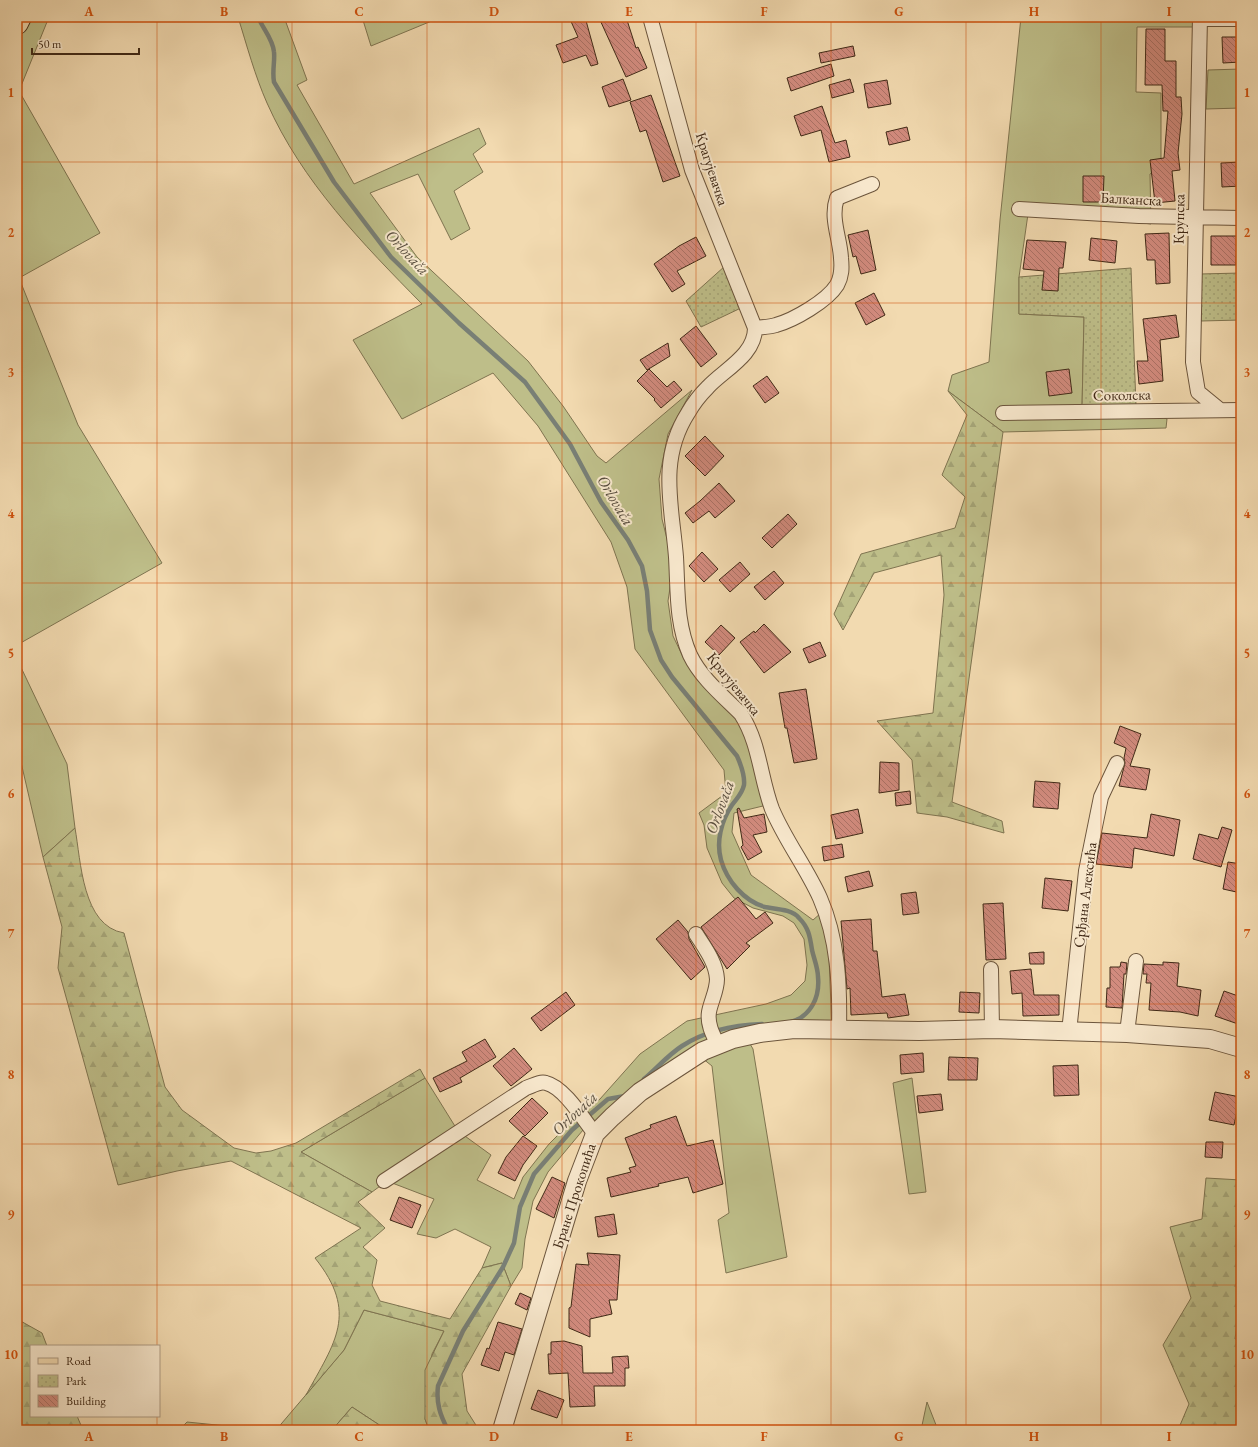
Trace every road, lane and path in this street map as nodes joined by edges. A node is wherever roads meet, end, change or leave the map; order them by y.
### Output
1 (20, 17) edge
2 (650, 17) edge
3 (1200, 18) edge
4 (1241, 19) edge
5 (17, 23) edge
6 (872, 184) dead end
7 (1019, 210) dead end
8 (1196, 218) junction
9 (1241, 218) edge
10 (755, 328) junction
11 (1220, 410) junction
12 (1241, 410) edge
13 (1003, 413) dead end
14 (1117, 763) dead end
15 (696, 934) dead end
16 (1136, 961) dead end
17 (991, 969) dead end
18 (838, 1029) junction
19 (992, 1029) junction
20 (1069, 1032) junction
21 (1127, 1033) junction
22 (716, 1040) junction
23 (1241, 1048) edge
24 (590, 1128) junction
25 (384, 1181) dead end
26 (502, 1430) edge

1 - 5 main road
2 - 10 street, Крагујевачка
3 - 4 street
3 - 8 street, Крупска
6 - 10 street
7 - 8 street, Балканска
8 - 9 street, Балканска
8 - 11 street, Крупска
10 - 18 street, Крагујевачка
11 - 12 street, Соколска
11 - 13 street, Соколска
14 - 20 street, Срђана Алексића
15 - 22 street
16 - 21 street
17 - 19 street
18 - 19 street
18 - 22 street, Бране Прокопића
19 - 20 street
20 - 21 street
21 - 23 street
22 - 24 street, Бране Прокопића
24 - 25 street
24 - 26 street, Бране Прокопића

